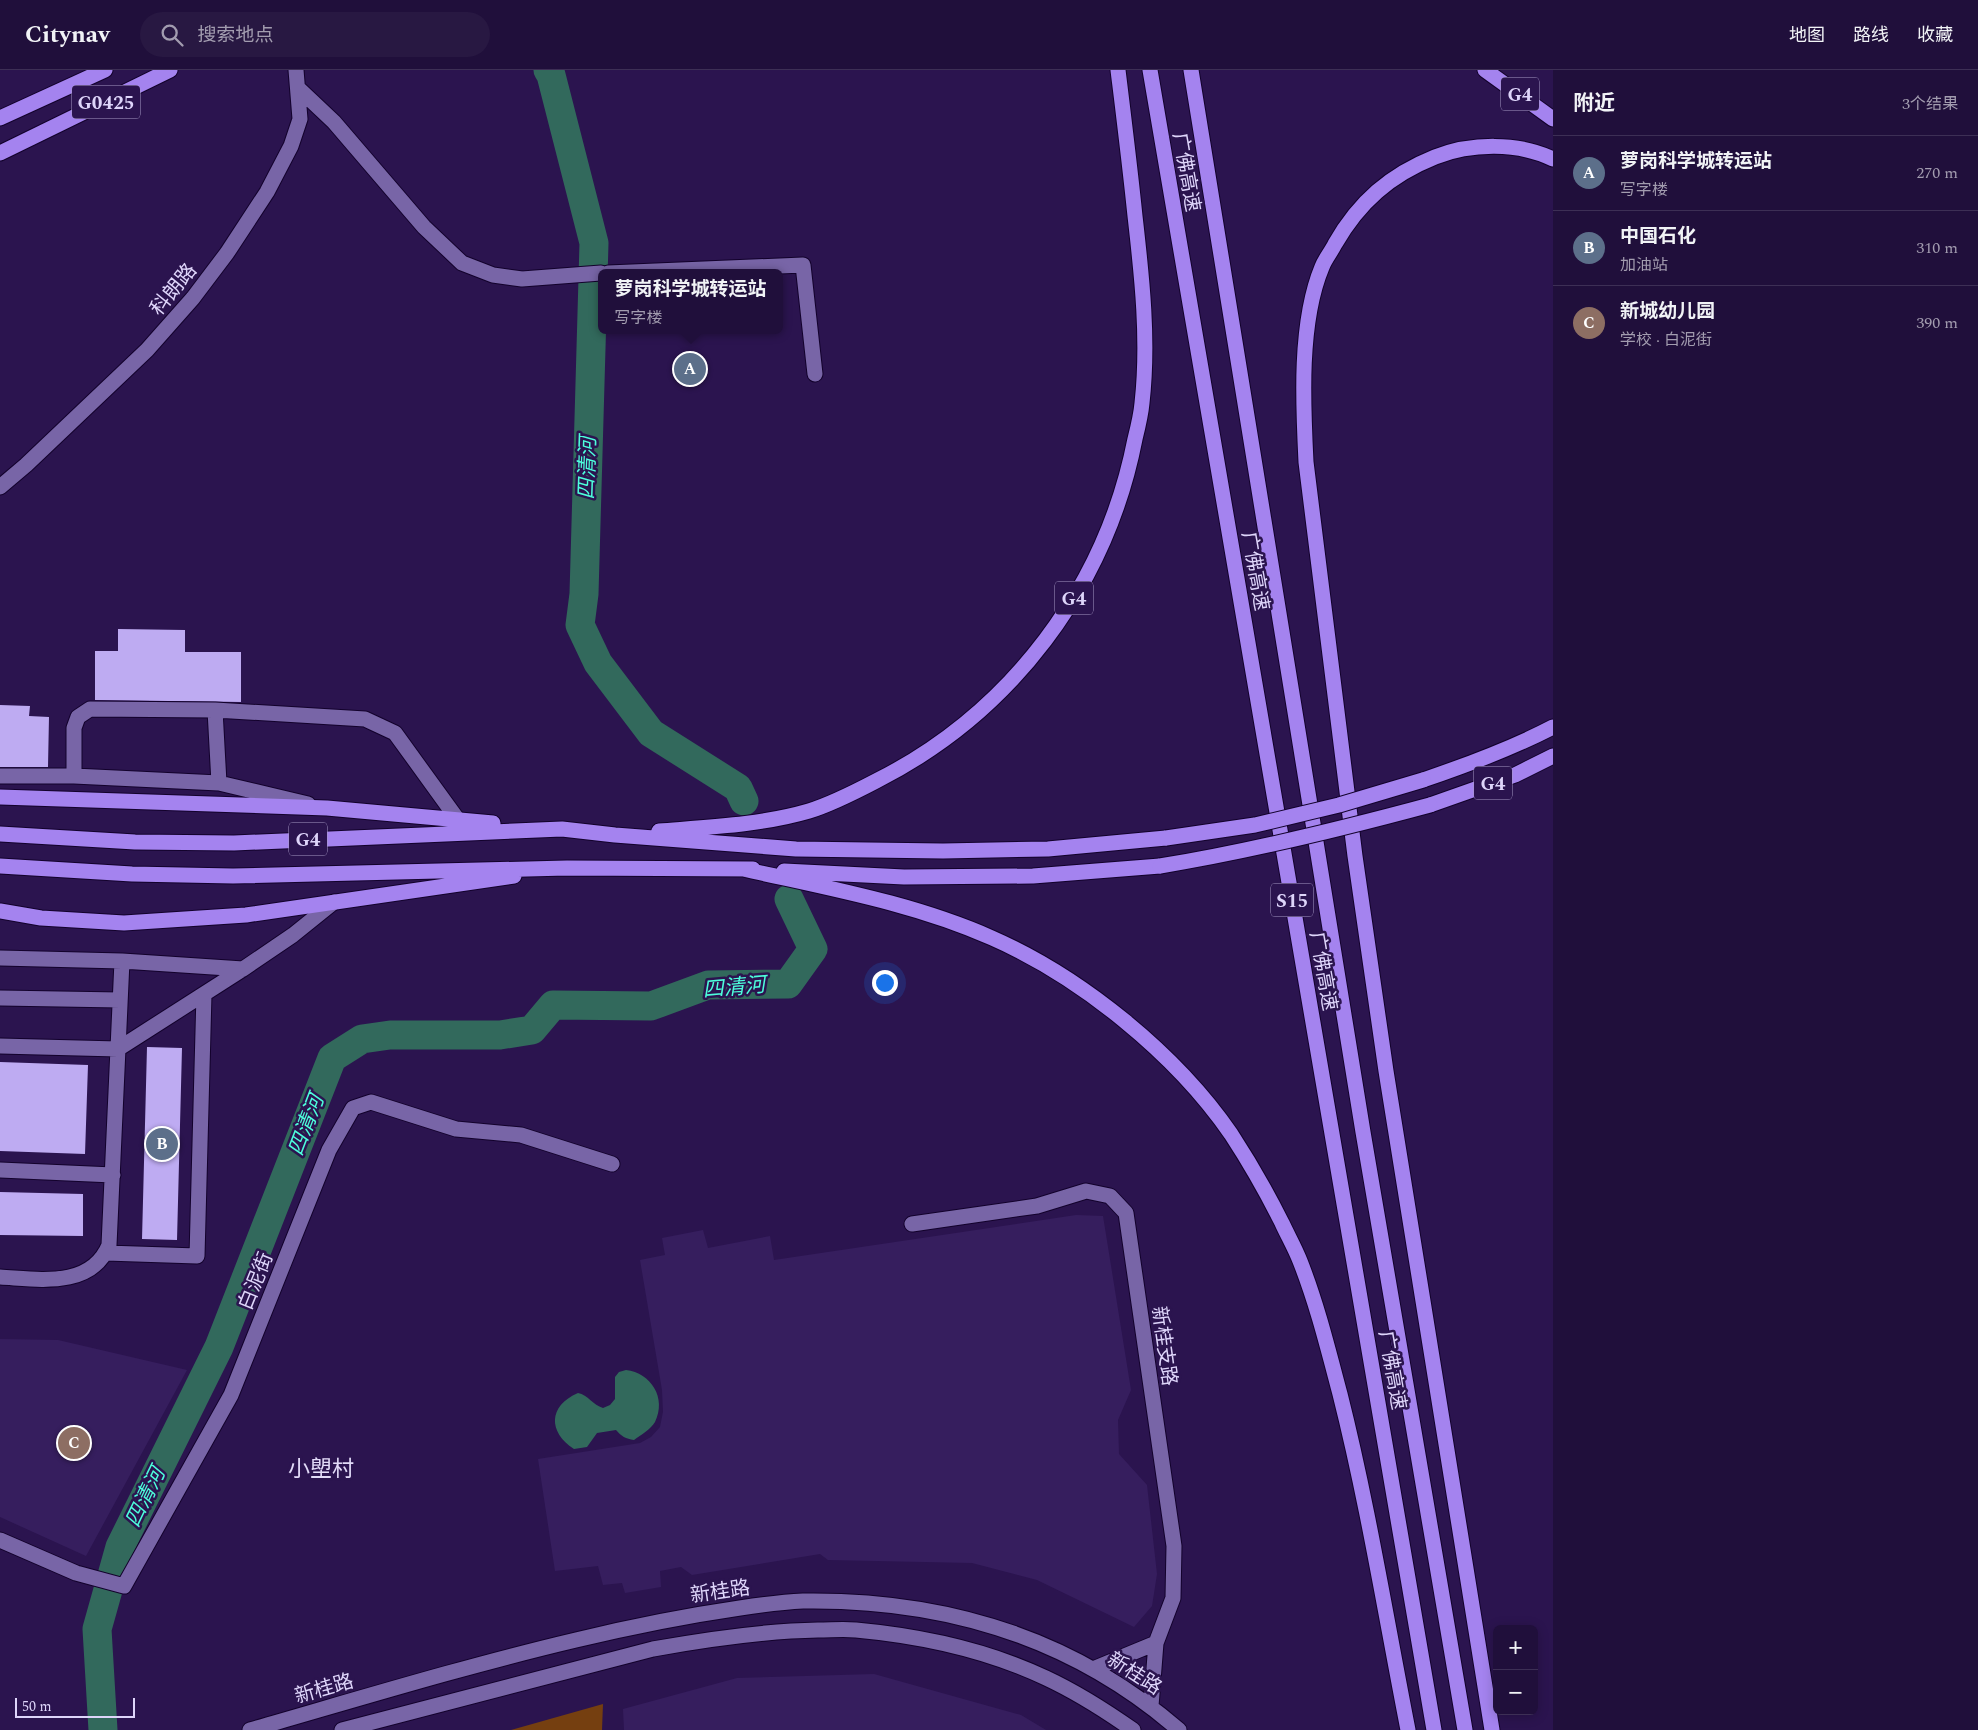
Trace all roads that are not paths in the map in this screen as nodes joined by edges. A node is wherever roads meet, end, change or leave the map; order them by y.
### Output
1 (105, 70) edge
2 (170, 70) edge
3 (296, 70) edge
4 (1118, 70) edge
5 (1150, 70) edge
6 (1191, 70) edge
7 (1485, 70) edge
8 (298, 88) junction
9 (0, 118) edge
10 (1553, 119) edge
11 (42, 134) junction
12 (0, 153) edge
13 (0, 158) edge
14 (1553, 159) edge
15 (685, 269) edge
16 (598, 273) edge
17 (815, 374) dead end
18 (0, 487) edge
19 (215, 710) junction
20 (1553, 727) edge
21 (1553, 756) edge
22 (0, 776) edge
23 (74, 776) junction
24 (220, 783) junction
25 (0, 797) edge
26 (327, 808) junction
27 (458, 820) junction
28 (562, 829) junction
29 (0, 834) edge
30 (616, 835) junction
31 (0, 866) edge
32 (567, 868) junction
33 (743, 869) junction
34 (334, 902) junction
35 (0, 911) edge
36 (0, 958) edge
37 (122, 962) junction
38 (243, 969) junction
39 (204, 994) junction
40 (0, 998) edge
41 (120, 1000) junction
42 (0, 1046) edge
43 (118, 1049) junction
44 (612, 1164) dead end
45 (0, 1170) edge
46 (113, 1175) junction
47 (912, 1224) dead end
48 (106, 1253) junction
49 (0, 1277) edge
50 (0, 1540) edge
51 (1156, 1643) junction
52 (1093, 1670) junction
53 (1150, 1706) junction
54 (250, 1730) edge
55 (342, 1730) edge
56 (1133, 1730) edge
57 (1179, 1730) edge
58 (1408, 1730) edge
59 (1434, 1730) edge
60 (1465, 1730) edge
61 (1492, 1730) edge

1 - 9 highway, G0425
2 - 11 highway, G0425
3 - 8 street, 科朗路
4 - 30 highway, G4
5 - 59 highway, 广佛高速 / S15
6 - 60 highway, 广佛高速 / S15
7 - 10 highway, G4
8 - 16 street
8 - 18 street, 科朗路
11 - 12 highway, G0425
11 - 13 highway
14 - 61 highway
15 - 17 street
19 - 23 street
19 - 24 street
19 - 27 street
20 - 30 highway, bridge
21 - 33 highway, G4, bridge
22 - 23 street
23 - 24 street
24 - 26 street
25 - 26 highway
26 - 27 highway
27 - 28 highway
28 - 29 highway, G4
28 - 30 highway, G4
31 - 32 highway, G4
32 - 33 highway, G4
32 - 34 highway
33 - 58 highway
34 - 35 highway
34 - 38 street
36 - 37 street
37 - 38 street
37 - 41 street
38 - 39 street
39 - 43 street
39 - 48 street
40 - 41 street
41 - 43 street
42 - 43 street
43 - 46 street
44 - 50 street, 白泥街
45 - 46 street
46 - 48 street
47 - 51 street, 新桂支路
48 - 49 street
51 - 52 street
51 - 53 street, 新桂支路
52 - 53 street, 新桂路
52 - 54 street, 新桂路
53 - 57 street, 新桂路
55 - 56 street

